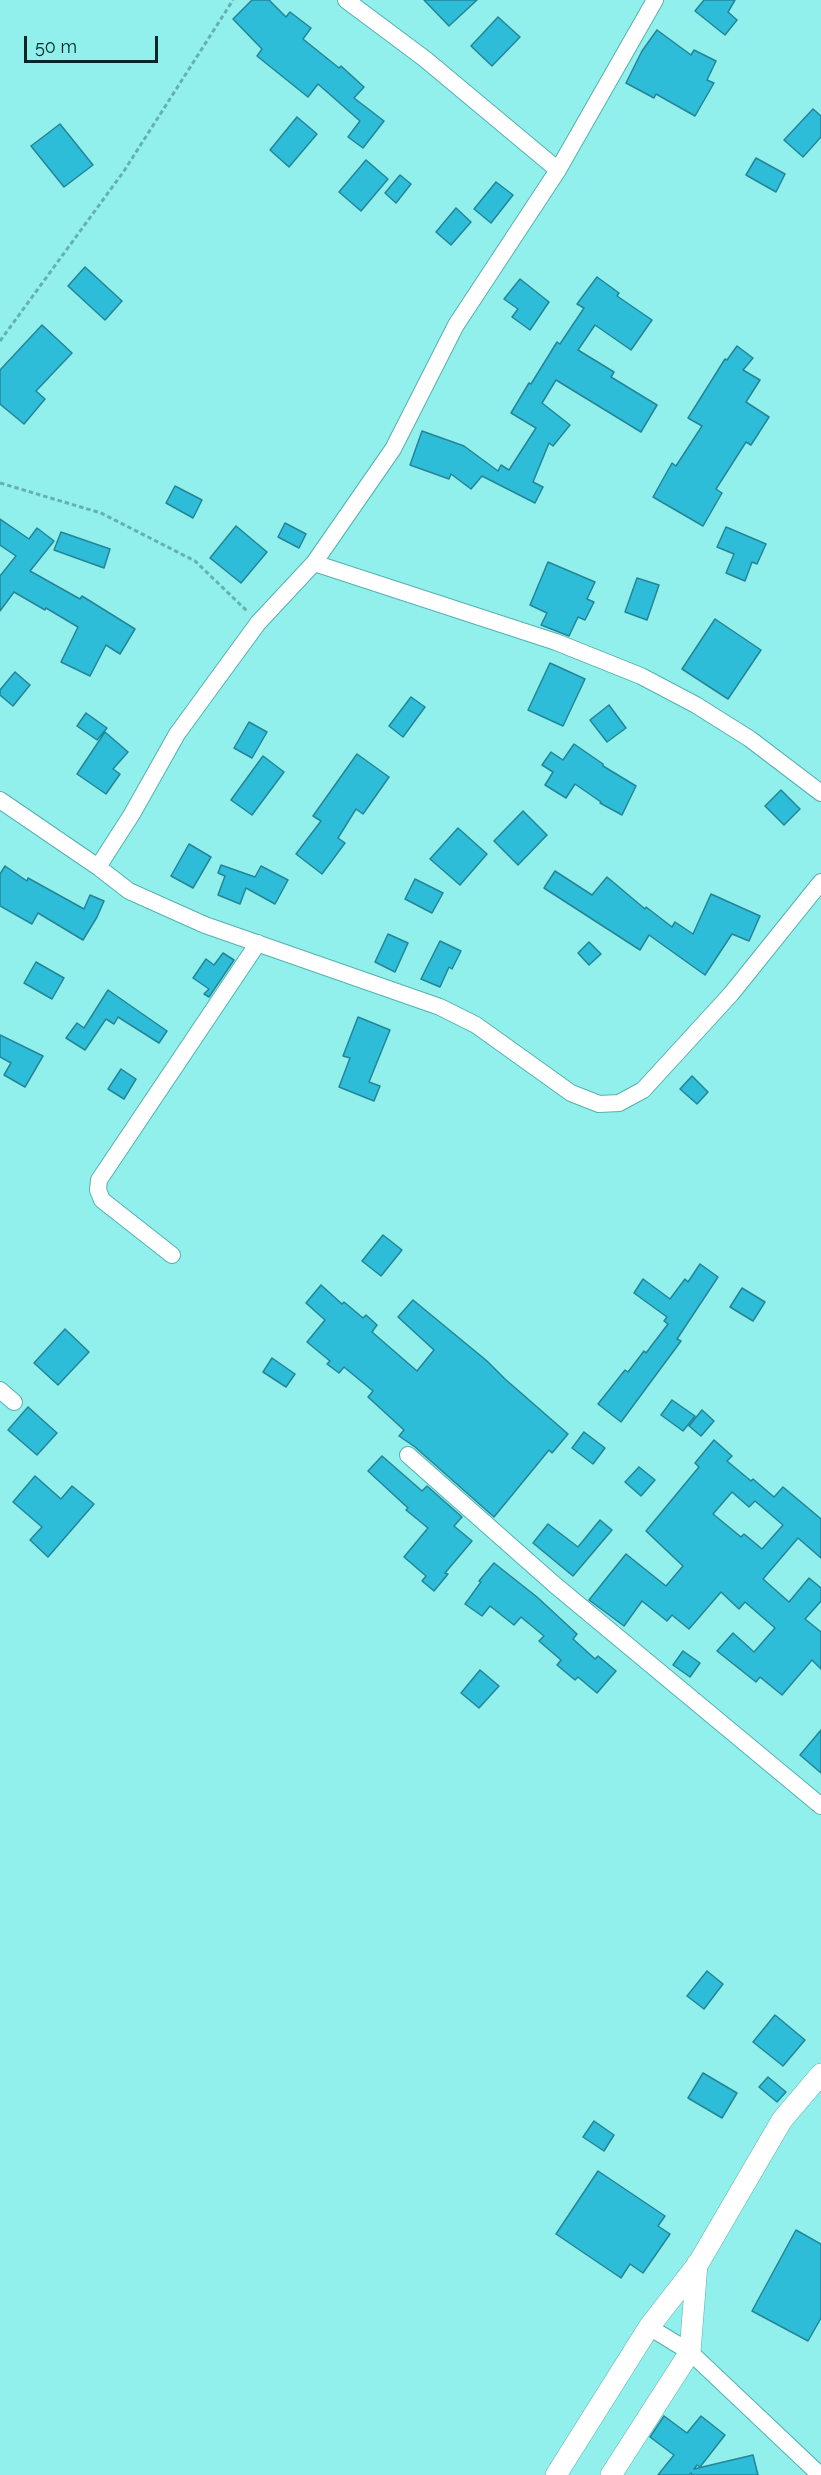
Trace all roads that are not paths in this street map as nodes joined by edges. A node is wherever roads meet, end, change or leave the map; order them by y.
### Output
1 (346, 0) edge
2 (655, 0) edge
3 (558, 170) junction
4 (314, 563) junction
5 (821, 793) edge
6 (0, 800) edge
7 (98, 867) junction
8 (821, 882) edge
9 (258, 943) junction
10 (172, 1256) dead end
11 (0, 1390) edge
12 (14, 1402) dead end
13 (408, 1455) dead end
14 (821, 1806) edge
15 (821, 2074) edge
16 (698, 2264) junction
17 (649, 2326) junction
18 (690, 2352) junction
19 (556, 2475) edge
20 (611, 2475) edge
21 (820, 2475) edge

1 - 3 street
2 - 3 street
3 - 4 street
4 - 5 street
4 - 7 street
6 - 7 street
7 - 9 street
8 - 9 street
9 - 10 street
11 - 12 street
13 - 14 street
15 - 16 street
16 - 17 street
16 - 18 street
17 - 18 street
17 - 19 street
18 - 20 street
18 - 21 street

